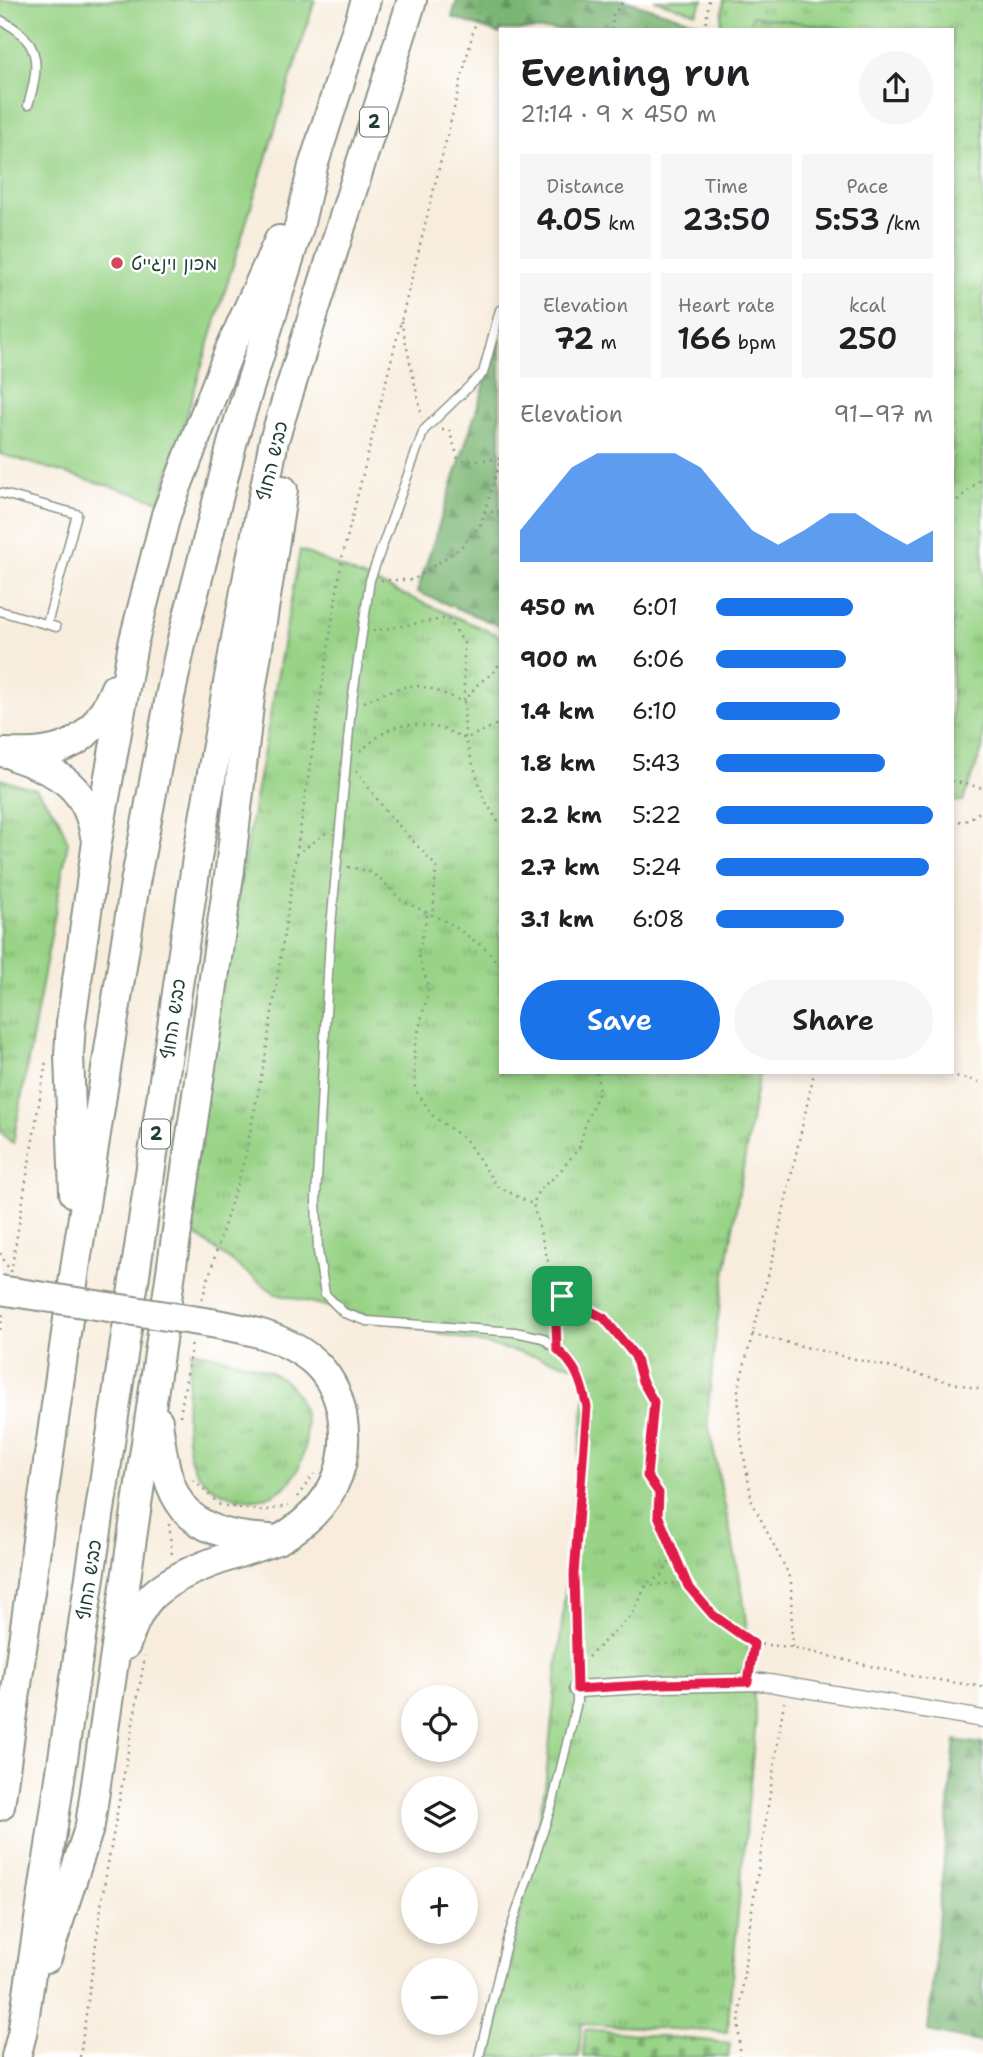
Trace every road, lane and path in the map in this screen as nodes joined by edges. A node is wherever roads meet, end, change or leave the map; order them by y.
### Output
1 (366, 0) edge
2 (412, 0) edge
3 (481, 0) edge
4 (624, 0) edge
5 (709, 0) edge
6 (0, 20) edge
7 (612, 28) edge
8 (705, 28) edge
9 (28, 105) dead end
10 (313, 166) junction
11 (336, 243) junction
12 (499, 314) edge
13 (400, 318) junction
14 (425, 430) junction
15 (499, 460) edge
16 (499, 463) edge
17 (983, 478) edge
18 (0, 494) edge
19 (954, 503) edge
20 (484, 512) junction
21 (499, 512) edge
22 (370, 580) junction
23 (0, 611) edge
24 (362, 633) junction
25 (133, 643) junction
26 (499, 664) edge
27 (464, 702) junction
28 (351, 708) junction
29 (499, 723) edge
30 (466, 739) junction
31 (2, 752) edge
32 (348, 760) junction
33 (954, 781) edge
34 (983, 788) edge
35 (983, 810) edge
36 (954, 820) edge
37 (342, 821) junction
38 (499, 823) edge
39 (97, 842) junction
40 (296, 855) junction
41 (337, 866) junction
42 (427, 915) junction
43 (433, 916) junction
44 (499, 965) edge
45 (48, 1050) dead end
46 (597, 1074) edge
47 (814, 1074) edge
48 (947, 1074) edge
49 (983, 1083) edge
50 (533, 1204) junction
51 (0, 1253) edge
52 (76, 1262) junction
53 (6, 1288) edge
54 (562, 1296) junction
55 (202, 1321) junction
56 (0, 1330) edge
57 (752, 1334) junction
58 (557, 1349) junction
59 (154, 1385) junction
60 (983, 1390) edge
61 (180, 1420) dead end
62 (318, 1468) dead end
63 (177, 1499) junction
64 (280, 1539) junction
65 (674, 1555) junction
66 (685, 1579) junction
67 (173, 1580) junction
68 (645, 1587) junction
69 (754, 1644) junction
70 (792, 1647) junction
71 (146, 1651) dead end
72 (576, 1668) junction
73 (748, 1682) junction
74 (786, 1685) junction
75 (983, 1687) edge
76 (577, 1689) junction
77 (110, 1695) junction
78 (983, 1719) edge
79 (0, 1805) edge
80 (19, 2045) edge
81 (80, 2057) edge
82 (479, 2057) edge
83 (739, 2057) edge

1 - 10 highway, 2
2 - 11 highway, כביש החוף / 2
3 - 13 path
4 - 7 path
5 - 8 path
6 - 9 lane
10 - 25 highway
10 - 52 highway, 2
11 - 59 highway
11 - 80 highway, כביש החוף / 2
12 - 14 lane
13 - 14 path
13 - 40 path
14 - 15 path
14 - 22 lane
16 - 20 path
17 - 19 path
18 - 23 lane
20 - 21 path
20 - 22 path
22 - 24 lane
24 - 27 path
24 - 28 lane
25 - 31 highway
25 - 39 highway
26 - 27 path
27 - 28 path
27 - 30 path
28 - 32 lane
29 - 30 path
30 - 32 path
30 - 38 path
31 - 39 highway
32 - 37 lane
32 - 43 path
33 - 34 path
35 - 36 path
37 - 40 path
37 - 41 lane
39 - 52 highway
40 - 55 path
41 - 42 path
41 - 58 lane
42 - 43 path
42 - 50 path
43 - 44 path
45 - 53 path
46 - 50 path
47 - 57 path
48 - 49 path
50 - 54 path
51 - 53 path
52 - 79 highway, 2
53 - 55 highway, bridge
53 - 56 path
54 - 58 path
54 - 65 path
55 - 61 path
55 - 64 highway
57 - 60 path
57 - 70 path
58 - 72 lane
59 - 63 highway
59 - 77 highway
62 - 63 path
63 - 64 highway
63 - 67 path
64 - 67 highway
65 - 66 path
65 - 68 path
66 - 68 path
66 - 69 path
67 - 77 highway
68 - 72 path
69 - 70 path
69 - 73 path
70 - 75 path
71 - 81 path
72 - 76 lane
73 - 74 street
73 - 76 street
74 - 78 street
74 - 83 path
76 - 82 lane
77 - 80 highway

